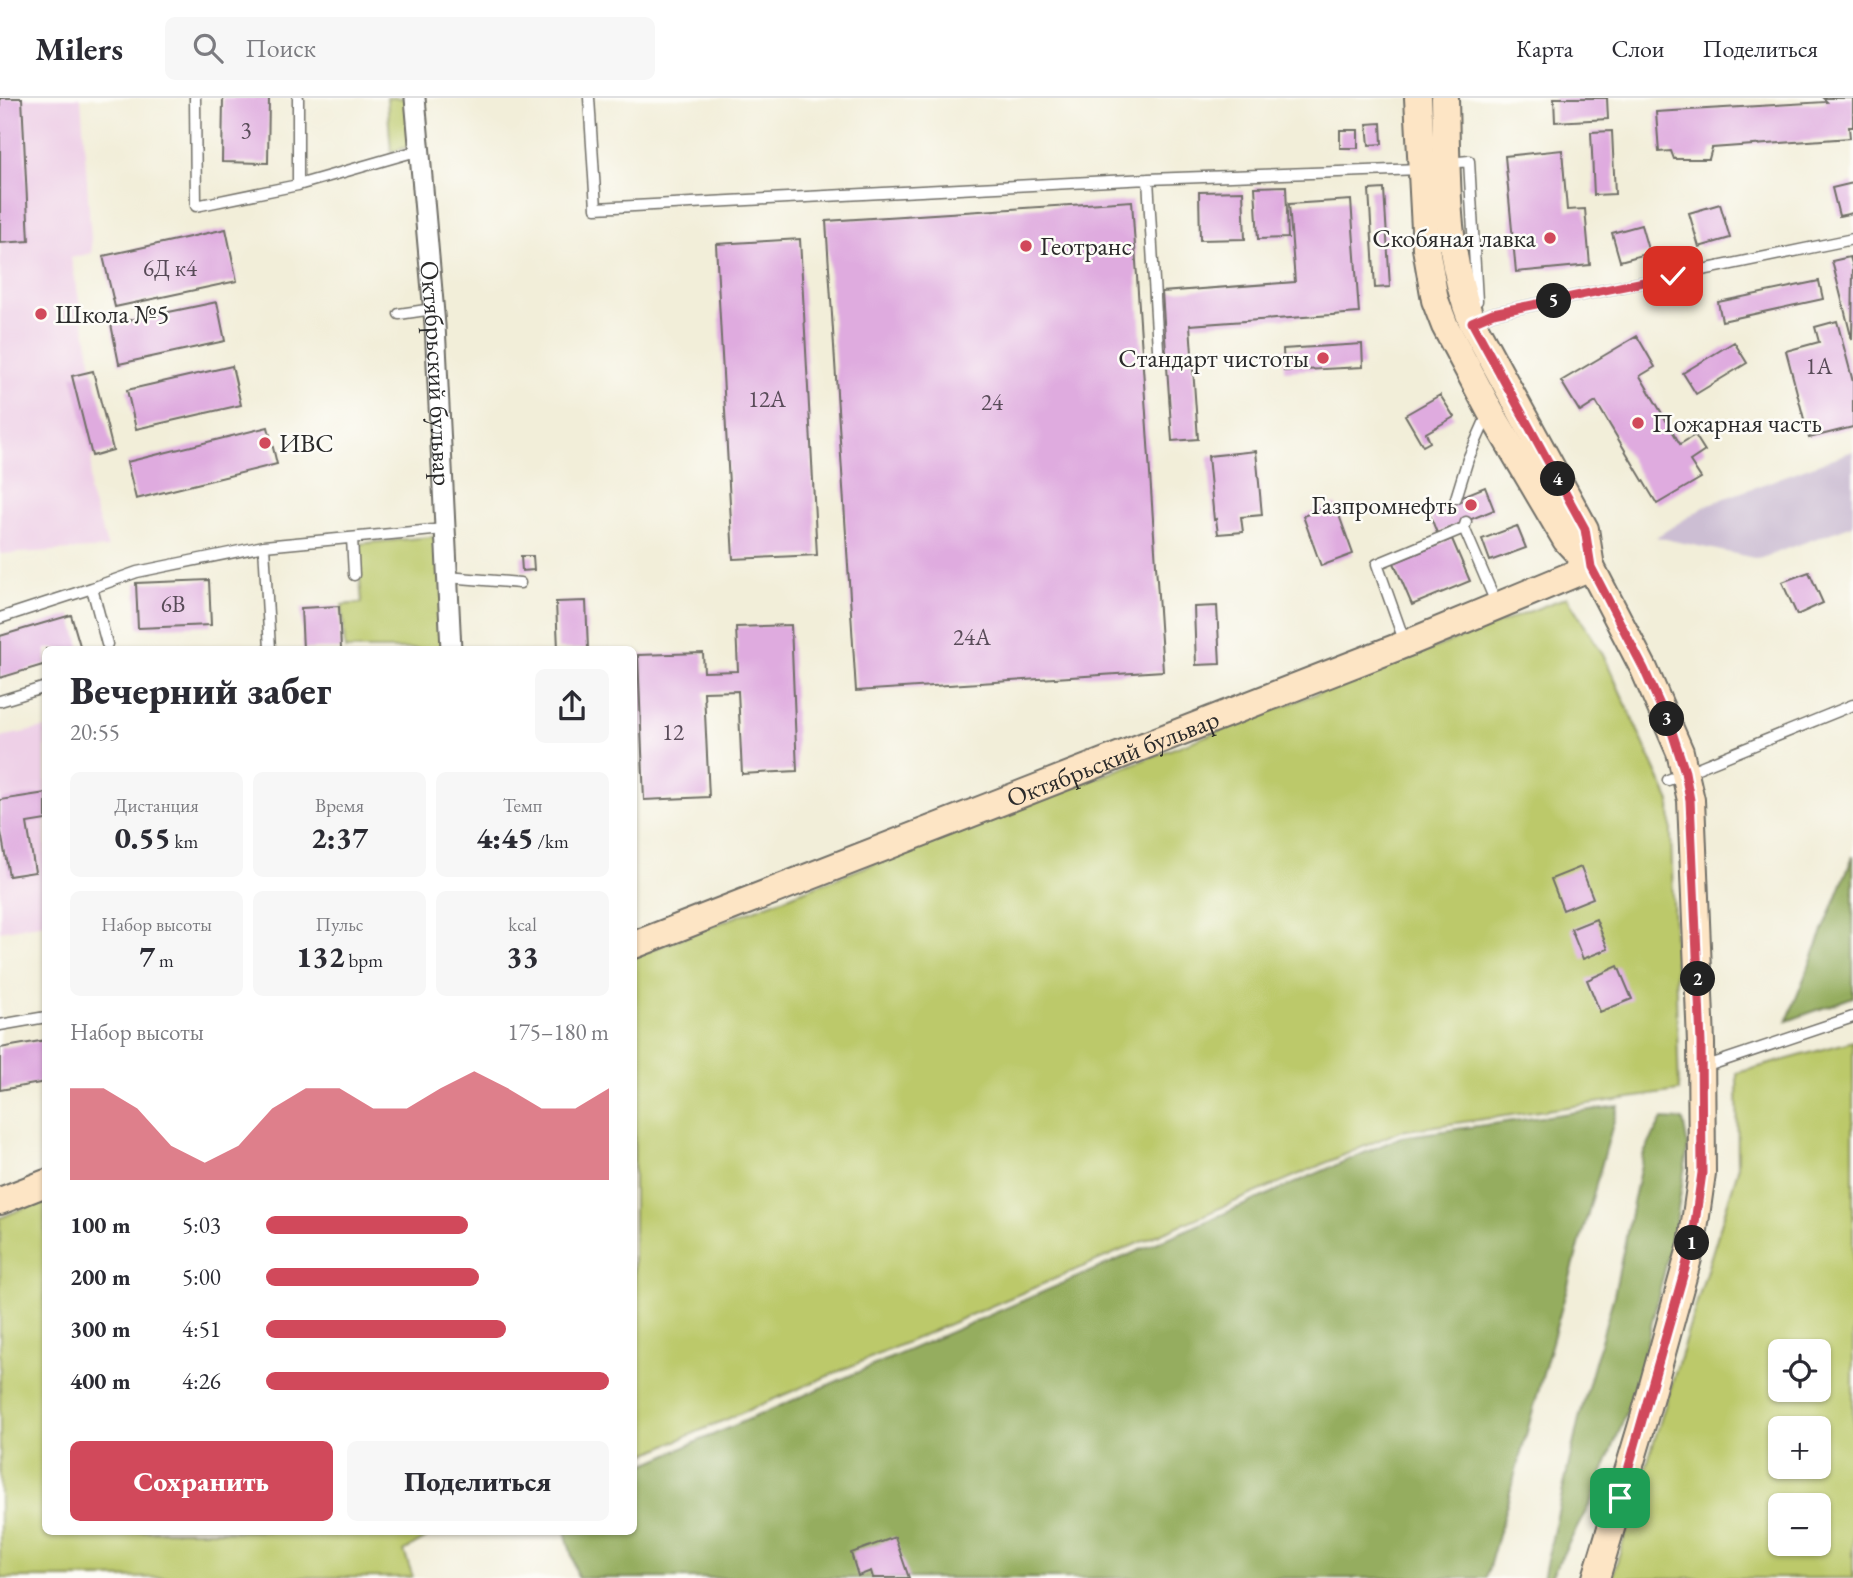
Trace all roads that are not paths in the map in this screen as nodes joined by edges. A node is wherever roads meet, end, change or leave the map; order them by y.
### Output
1 (195, 98) edge
2 (298, 98) edge
3 (415, 98) edge
4 (589, 98) edge
5 (1418, 98) edge
6 (1445, 98) edge
7 (420, 150) junction
8 (1421, 169) junction
9 (1148, 179) junction
10 (298, 185) junction
11 (1853, 239) edge
12 (433, 309) junction
13 (399, 314) dead end
14 (1476, 320) junction
15 (1158, 349) dead end
16 (1490, 411) junction
17 (1456, 498) dead end
18 (444, 528) junction
19 (352, 538) junction
20 (264, 546) junction
21 (1591, 567) junction
22 (354, 575) dead end
23 (447, 578) junction
24 (520, 583) dead end
25 (92, 588) junction
26 (1497, 605) junction
27 (0, 618) edge
28 (107, 644) dead end
29 (1406, 644) junction
30 (270, 646) edge
31 (451, 646) edge
32 (42, 688) edge
33 (0, 701) edge
34 (1853, 705) edge
35 (1676, 776) junction
36 (637, 944) edge
37 (1853, 1017) edge
38 (42, 1018) edge
39 (0, 1025) edge
40 (1702, 1067) junction
41 (42, 1185) edge
42 (0, 1201) edge
43 (1596, 1578) edge

1 - 10 lane
2 - 10 lane
3 - 7 street, Октябрьский бульвар
4 - 9 lane
5 - 8 main road
6 - 14 main road
7 - 10 lane
7 - 12 street, Октябрьский бульвар
8 - 9 lane
8 - 16 main road
9 - 15 lane
11 - 14 lane
12 - 13 lane
12 - 18 street, Октябрьский бульвар
14 - 21 main road
16 - 17 lane
16 - 21 main road
18 - 19 lane
18 - 23 street, Октябрьский бульвар
19 - 20 lane
19 - 22 lane
20 - 25 lane
20 - 30 lane
21 - 26 main road, Октябрьский бульвар
21 - 35 main road
23 - 24 lane
23 - 31 street, Октябрьский бульвар
25 - 27 lane
25 - 28 lane
26 - 29 main road, Октябрьский бульвар
26 - 29 lane
29 - 36 main road, Октябрьский бульвар
32 - 33 lane
34 - 35 lane
35 - 40 main road
37 - 40 lane
38 - 39 lane
40 - 43 main road
41 - 42 main road

